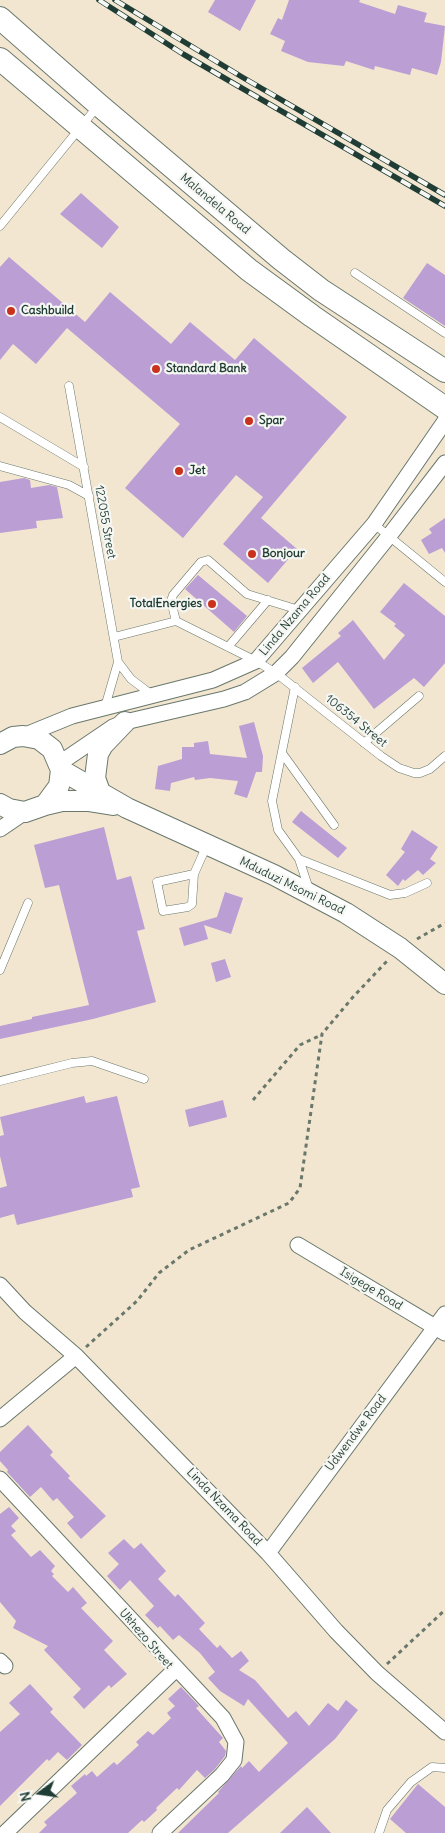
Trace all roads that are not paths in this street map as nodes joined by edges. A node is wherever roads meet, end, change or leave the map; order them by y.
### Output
1 (0, 18) edge
2 (0, 59) edge
3 (99, 105) junction
4 (79, 128) junction
5 (0, 226) edge
6 (355, 273) dead end
7 (445, 333) edge
8 (445, 371) edge
9 (69, 386) dead end
10 (445, 408) edge
11 (0, 417) edge
12 (445, 421) edge
13 (445, 463) edge
14 (0, 466) edge
15 (84, 467) junction
16 (89, 496) junction
17 (374, 524) junction
18 (389, 536) junction
19 (445, 582) edge
20 (312, 594) junction
21 (268, 600) junction
22 (331, 608) junction
23 (299, 610) junction
24 (176, 621) junction
25 (114, 637) junction
26 (228, 647) junction
27 (256, 661) junction
28 (118, 662) junction
29 (276, 674) junction
30 (186, 687) junction
31 (295, 687) junction
32 (152, 695) junction
33 (419, 696) dead end
34 (105, 707) junction
35 (190, 707) junction
36 (126, 722) junction
37 (7, 740) edge
38 (364, 743) junction
39 (282, 753) junction
40 (445, 756) edge
41 (60, 767) junction
42 (100, 792) junction
43 (0, 804) edge
44 (45, 805) junction
45 (127, 808) junction
46 (24, 812) junction
47 (334, 825) dead end
48 (0, 829) edge
49 (207, 845) junction
50 (299, 859) junction
51 (194, 874) junction
52 (427, 883) dead end
53 (311, 895) junction
54 (28, 904) dead end
55 (0, 970) edge
56 (445, 984) edge
57 (144, 1079) dead end
58 (0, 1082) edge
59 (298, 1245) dead end
60 (0, 1285) edge
61 (445, 1314) edge
62 (440, 1330) edge
63 (76, 1356) junction
64 (0, 1419) edge
65 (0, 1479) edge
66 (268, 1553) junction
67 (176, 1669) junction
68 (445, 1732) edge
69 (445, 1768) edge
70 (5, 1833) edge
71 (160, 1833) edge
72 (379, 1833) edge

1 - 3 main road, Malandela Road
2 - 4 main road
3 - 4 lane
3 - 8 main road, Malandela Road
4 - 5 lane
4 - 10 main road
6 - 7 lane
9 - 15 lane, 122055 Street
11 - 15 lane
12 - 17 street, Linda Nzama Road
13 - 18 street, Linda Nzama Road
14 - 16 lane
15 - 16 lane, 122055 Street
16 - 25 lane, 122055 Street
17 - 18 lane
17 - 20 street, Linda Nzama Road
18 - 19 lane
18 - 22 street, Linda Nzama Road
20 - 22 street
20 - 23 street, Linda Nzama Road
21 - 23 lane
21 - 24 lane
21 - 26 lane
22 - 29 street, Linda Nzama Road
23 - 27 street, Linda Nzama Road
24 - 25 lane
24 - 26 lane, 106354 Street
25 - 28 lane, 122055 Street
26 - 27 lane, 106354 Street
27 - 29 lane, 106354 Street
27 - 30 street, Linda Nzama Road
28 - 32 lane
28 - 34 lane, 122055 Street
29 - 31 lane, 106354 Street
29 - 35 street, Linda Nzama Road
30 - 32 street, Linda Nzama Road
30 - 35 street
31 - 38 lane, 106354 Street
31 - 39 lane
32 - 34 street, Linda Nzama Road
33 - 38 lane
34 - 37 street, Linda Nzama Road
35 - 36 street, Linda Nzama Road
36 - 41 street, Linda Nzama Road
36 - 42 street
37 - 41 street
38 - 40 lane, 106354 Street
39 - 47 lane
39 - 50 lane
41 - 42 street, Mduduzi Msomi Road
41 - 44 street
42 - 45 street, Mduduzi Msomi Road
43 - 46 street
44 - 45 street, Mduduzi Msomi Road
44 - 46 street, Mduduzi Msomi Road
45 - 49 street, Mduduzi Msomi Road
46 - 48 street
49 - 51 lane
49 - 53 street, Mduduzi Msomi Road
50 - 52 lane
50 - 53 lane
51 - 51 lane
53 - 56 street, Mduduzi Msomi Road
54 - 55 lane
57 - 58 lane
59 - 62 street, Isigege Road
60 - 63 street, Linda Nzama Road
61 - 62 street, Udwendwe Road
62 - 66 street, Udwendwe Road
63 - 64 street
63 - 66 street, Linda Nzama Road
65 - 67 street, Ukhezo Street
66 - 68 street, Linda Nzama Road
67 - 70 street, Ukhezo Street
67 - 71 street
69 - 72 lane

